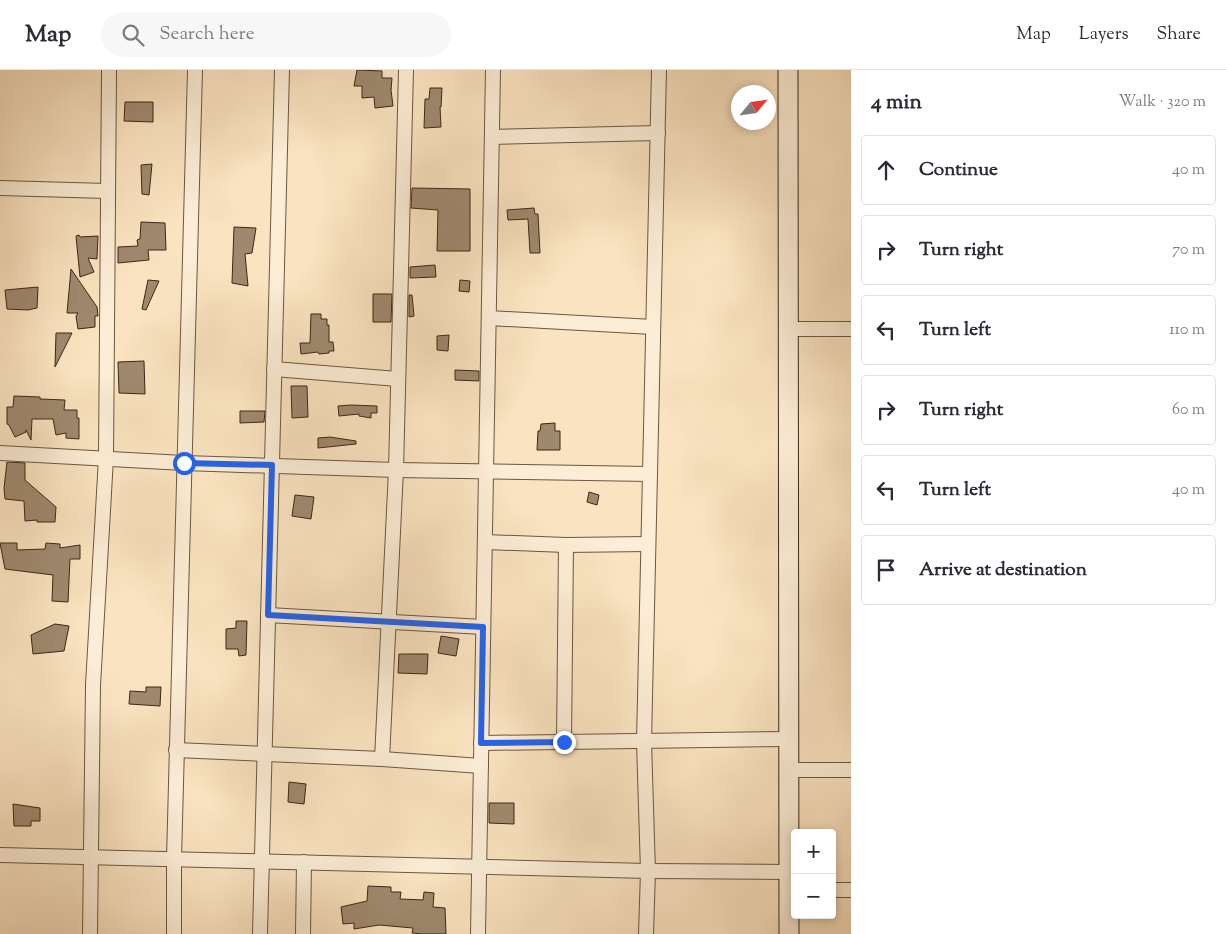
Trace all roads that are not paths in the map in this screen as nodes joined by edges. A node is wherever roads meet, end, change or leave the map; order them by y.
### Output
1 (109, 70) edge
2 (195, 70) edge
3 (282, 70) edge
4 (406, 70) edge
5 (493, 70) edge
6 (659, 70) edge
7 (788, 70) edge
8 (658, 133) junction
9 (492, 137) junction
10 (0, 188) edge
11 (108, 191) junction
12 (489, 318) junction
13 (653, 327) junction
14 (788, 329) junction
15 (851, 329) edge
16 (274, 369) junction
17 (398, 379) junction
18 (0, 452) edge
19 (106, 458) junction
20 (184, 463) junction
21 (272, 465) junction
22 (396, 470) junction
23 (486, 470) junction
24 (650, 474) junction
25 (485, 542) junction
26 (648, 544) junction
27 (566, 545) junction
28 (268, 615) junction
29 (389, 622) junction
30 (483, 627) junction
31 (789, 739) junction
32 (564, 742) junction
33 (644, 742) junction
34 (481, 743) junction
35 (176, 750) junction
36 (264, 754) junction
37 (382, 759) junction
38 (481, 766) junction
39 (789, 770) junction
40 (851, 770) edge
41 (0, 855) edge
42 (92, 857) junction
43 (174, 859) junction
44 (261, 861) junction
45 (304, 862) junction
46 (479, 867) junction
47 (648, 871) junction
48 (791, 883) edge
49 (836, 890) edge
50 (851, 890) edge
51 (90, 934) edge
52 (174, 934) edge
53 (260, 934) edge
54 (303, 934) edge
55 (478, 934) edge
56 (646, 934) edge
57 (789, 934) edge

1 - 11 street
2 - 20 street
3 - 16 street
4 - 17 street
5 - 9 street
6 - 8 street
7 - 14 street
8 - 9 street
8 - 13 street
9 - 12 street
10 - 11 street
11 - 19 street
12 - 13 street
12 - 23 street
13 - 24 street
14 - 15 street
14 - 31 street
16 - 17 street
16 - 21 street
17 - 22 street
18 - 19 street
19 - 20 street
19 - 42 street
20 - 21 street
20 - 35 street
21 - 22 street
21 - 28 street
22 - 23 street
22 - 29 street
23 - 24 street
23 - 25 street
24 - 26 street
25 - 27 street
25 - 30 street
26 - 27 street
26 - 33 street
27 - 32 street
28 - 29 street
28 - 36 street
29 - 30 street
29 - 37 street
30 - 34 street
31 - 33 street
31 - 39 street
32 - 33 street
32 - 34 street
33 - 47 street
34 - 38 street
35 - 36 street
35 - 43 street
36 - 37 street
36 - 44 street
37 - 38 street
38 - 46 street
39 - 40 street
39 - 48 street
41 - 42 street
42 - 43 street
42 - 51 street
43 - 44 street
43 - 52 street
44 - 45 street
44 - 53 street
45 - 46 street
45 - 54 street
46 - 47 street
46 - 55 street
47 - 48 street
47 - 56 street
48 - 57 street
49 - 50 street

